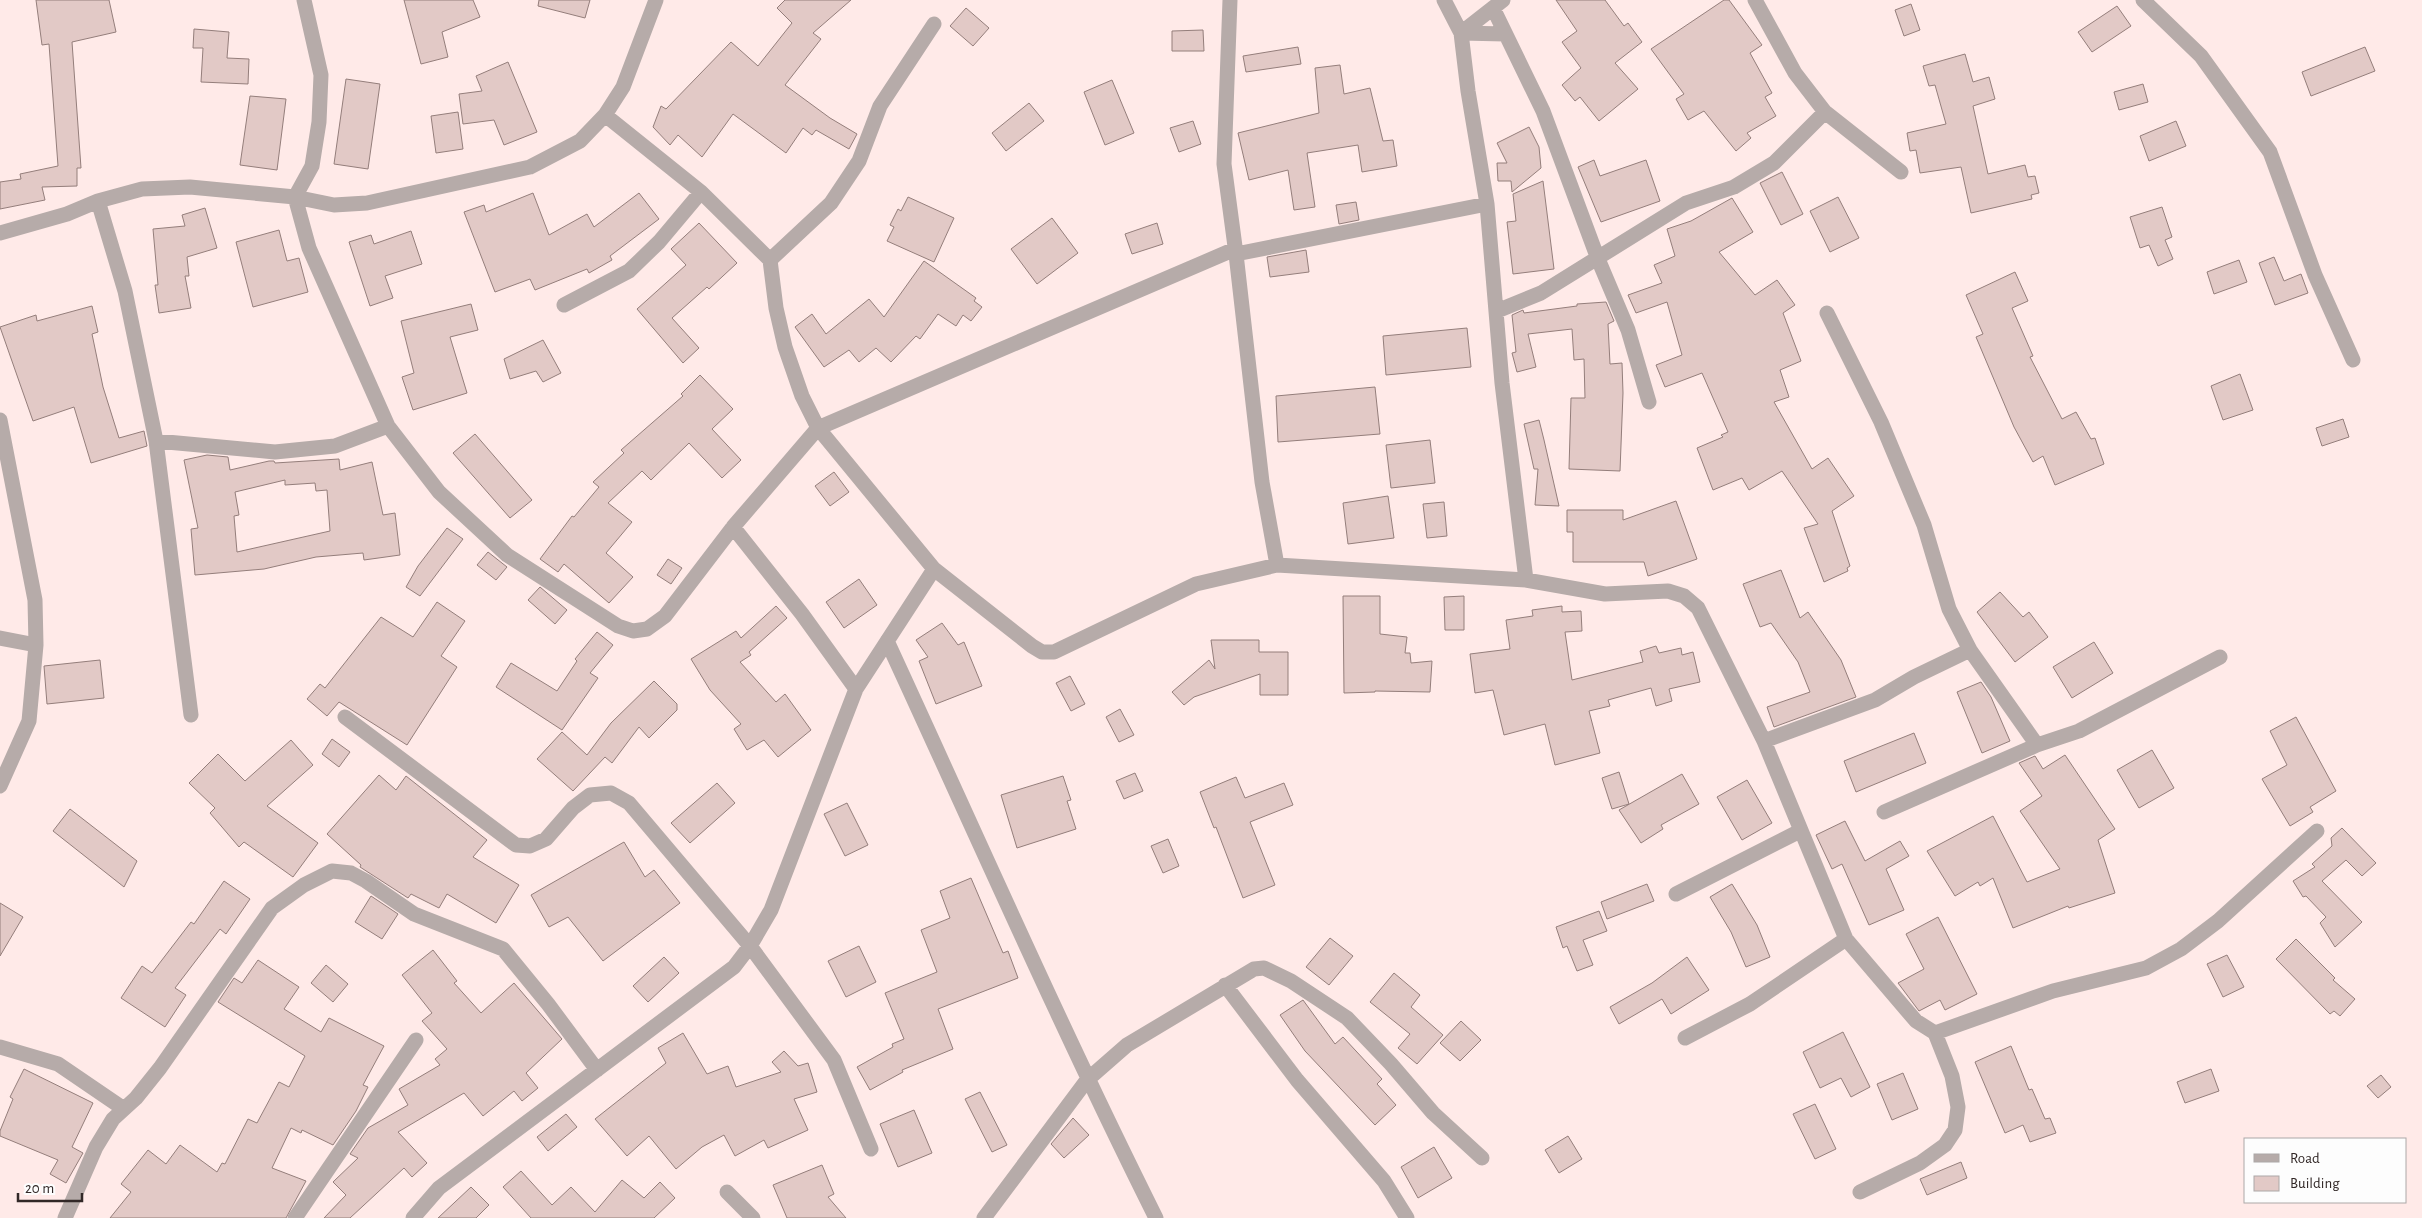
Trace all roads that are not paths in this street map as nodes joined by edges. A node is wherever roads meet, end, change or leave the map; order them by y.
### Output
1 (304, 0) edge
2 (656, 0) edge
3 (1230, 0) edge
4 (1444, 0) edge
5 (1755, 0) edge
6 (2142, 0) edge
7 (1498, 4) edge
8 (934, 24) dead end
9 (1461, 33) junction
10 (1505, 34) junction
11 (1825, 112) junction
12 (605, 115) junction
13 (1901, 172) dead end
14 (701, 192) junction
15 (295, 197) junction
16 (98, 202) junction
17 (1487, 204) junction
18 (0, 233) edge
19 (1236, 252) junction
20 (1598, 259) junction
21 (770, 260) junction
22 (564, 305) dead end
23 (1497, 311) junction
24 (1827, 313) dead end
25 (2352, 360) dead end
26 (1649, 402) dead end
27 (0, 420) edge
28 (388, 426) junction
29 (818, 428) junction
30 (156, 441) junction
31 (5, 474) edge
32 (733, 527) junction
33 (1276, 565) junction
34 (934, 569) junction
35 (1526, 580) junction
36 (0, 638) edge
37 (887, 641) junction
38 (36, 645) junction
39 (1970, 650) junction
40 (2220, 657) dead end
41 (856, 689) junction
42 (191, 715) dead end
43 (345, 717) dead end
44 (1764, 741) junction
45 (2037, 745) junction
46 (0, 786) edge
47 (1884, 812) dead end
48 (1800, 831) junction
49 (2317, 831) dead end
50 (1676, 894) dead end
51 (1846, 939) junction
52 (750, 946) junction
53 (1225, 985) junction
54 (1935, 1033) junction
55 (1684, 1038) dead end
56 (416, 1040) dead end
57 (0, 1047) edge
58 (597, 1070) junction
59 (1087, 1080) junction
60 (124, 1109) junction
61 (871, 1149) dead end
62 (1482, 1158) dead end
63 (727, 1192) dead end
64 (1860, 1192) dead end
65 (66, 1218) edge
66 (295, 1218) edge
67 (413, 1218) edge
68 (753, 1218) edge
69 (984, 1218) edge
70 (1156, 1218) edge
71 (1407, 1218) edge

1 - 15 street
2 - 12 street
3 - 19 street
4 - 9 street
5 - 11 street
6 - 25 street
7 - 9 street
7 - 10 street
8 - 21 street
9 - 10 street
9 - 17 street
10 - 20 street
11 - 13 street
11 - 20 street
12 - 14 street
12 - 15 street
14 - 21 street
14 - 22 street
15 - 16 street
15 - 28 street
16 - 18 street
16 - 30 street
17 - 19 street
17 - 23 street
19 - 29 street
19 - 33 street
20 - 23 street
20 - 26 street
21 - 29 street
23 - 35 street
24 - 39 street
27 - 31 street
28 - 30 street
28 - 32 street
29 - 32 street
29 - 34 street
30 - 42 street
31 - 38 street
32 - 41 street
33 - 34 street
33 - 35 street
34 - 37 street
35 - 44 street
36 - 38 street
37 - 41 street
37 - 59 street
38 - 46 street
39 - 44 street
39 - 45 street
40 - 45 street
41 - 52 street
43 - 52 street
44 - 48 street
45 - 47 street
48 - 50 street
48 - 51 street
49 - 54 street
51 - 54 street
51 - 55 street
52 - 58 street
52 - 61 street
53 - 59 street
53 - 62 street
53 - 71 street
54 - 64 street
56 - 66 street
57 - 60 street
58 - 60 street
58 - 67 street
59 - 69 street
59 - 70 street
60 - 65 street
63 - 68 street

